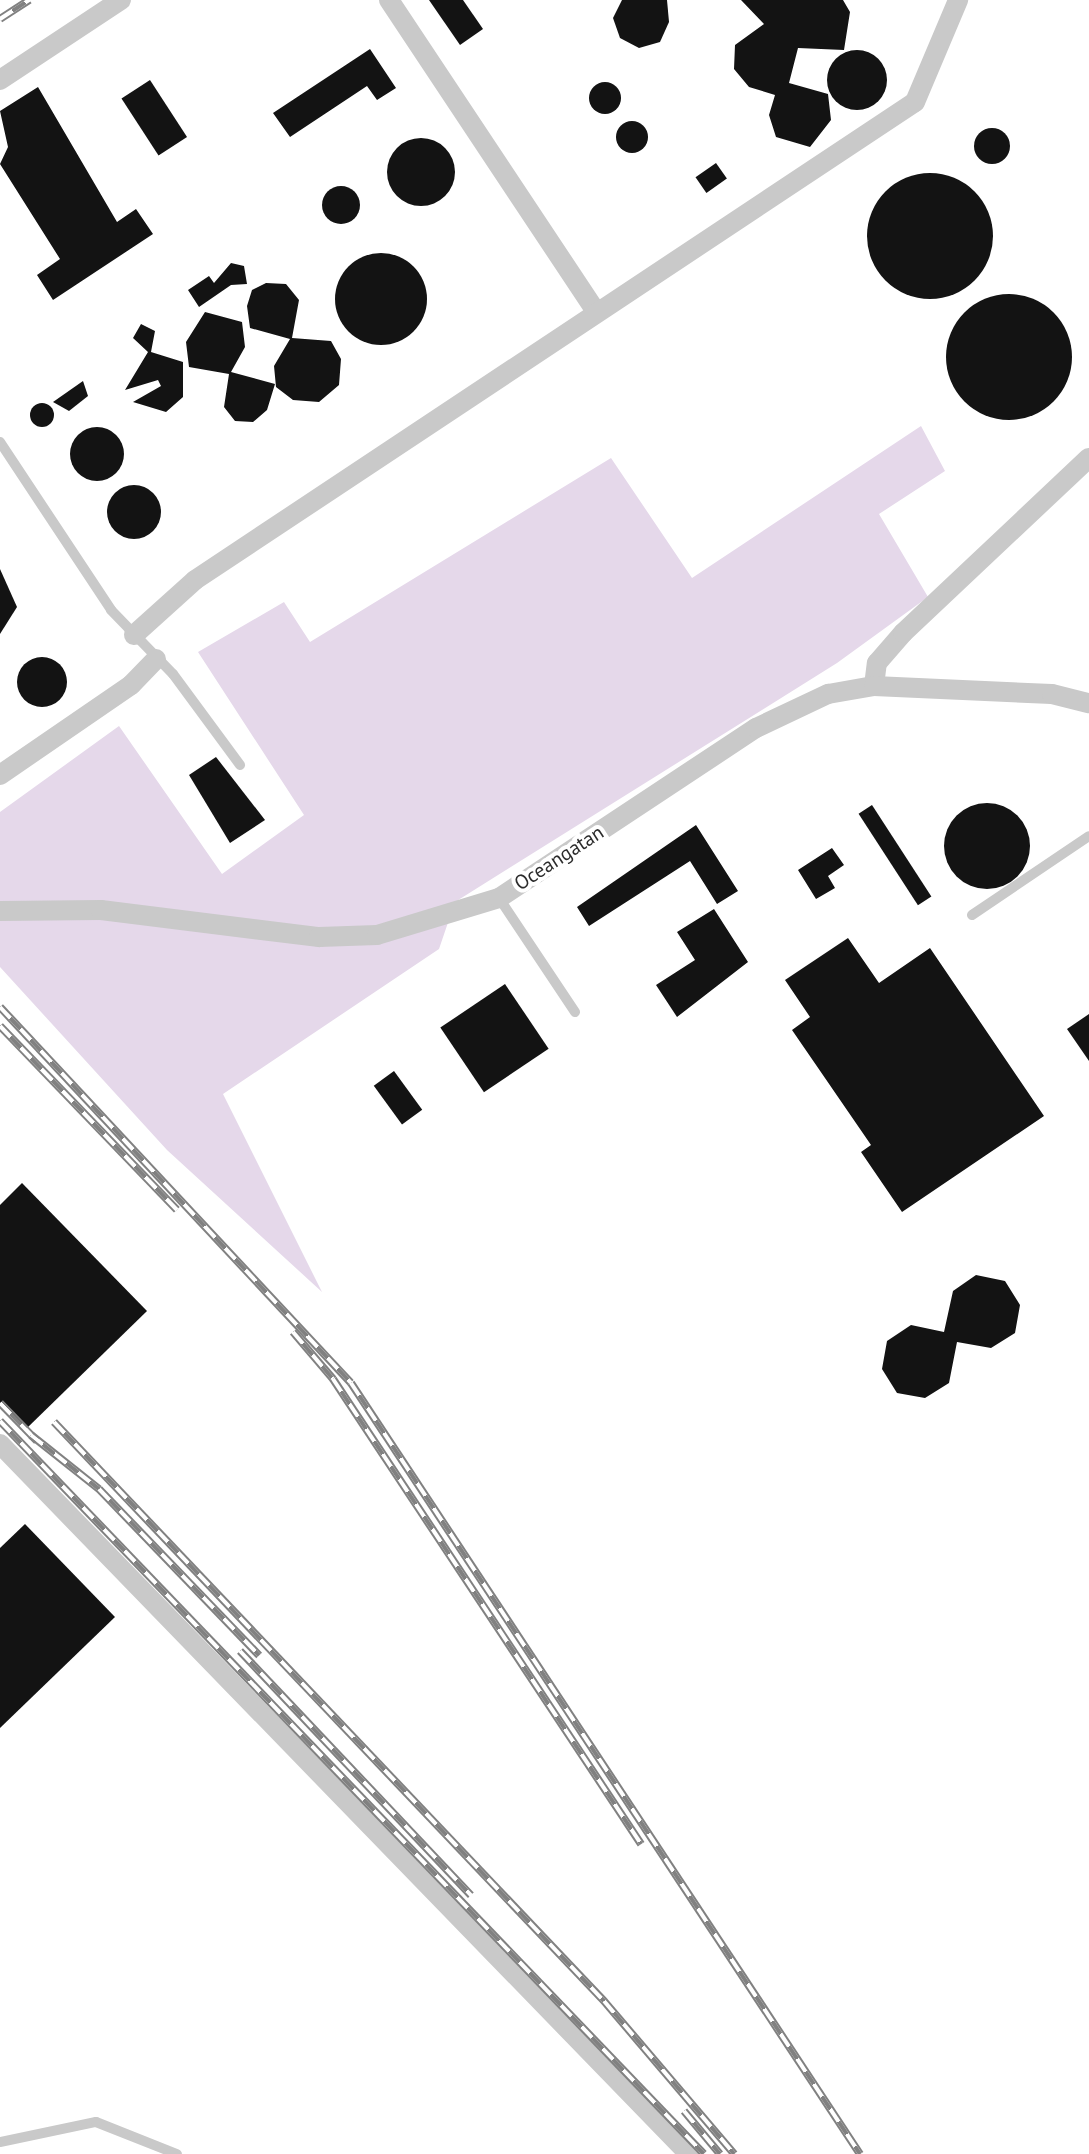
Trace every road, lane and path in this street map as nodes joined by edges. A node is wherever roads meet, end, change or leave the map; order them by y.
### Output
1 (121, 0) edge
2 (389, 0) edge
3 (958, 0) edge
4 (0, 80) edge
5 (596, 312) junction
6 (0, 442) edge
7 (1089, 458) edge
8 (134, 635) junction
9 (156, 659) junction
10 (874, 686) junction
11 (1089, 703) edge
12 (240, 765) dead end
13 (0, 775) edge
14 (1089, 836) edge
15 (499, 898) junction
16 (0, 911) edge
17 (972, 915) dead end
18 (575, 1012) dead end
19 (0, 1444) edge
20 (0, 2142) edge
21 (177, 2154) edge
22 (689, 2154) edge

1 - 4 street
2 - 5 street
3 - 5 street
5 - 8 street
6 - 8 lane
7 - 10 street
8 - 9 lane
9 - 12 lane
9 - 13 street
10 - 11 street, Oceangatan
10 - 15 street, Oceangatan
14 - 17 lane
15 - 16 street, Oceangatan
15 - 18 lane
19 - 22 street
20 - 21 lane

